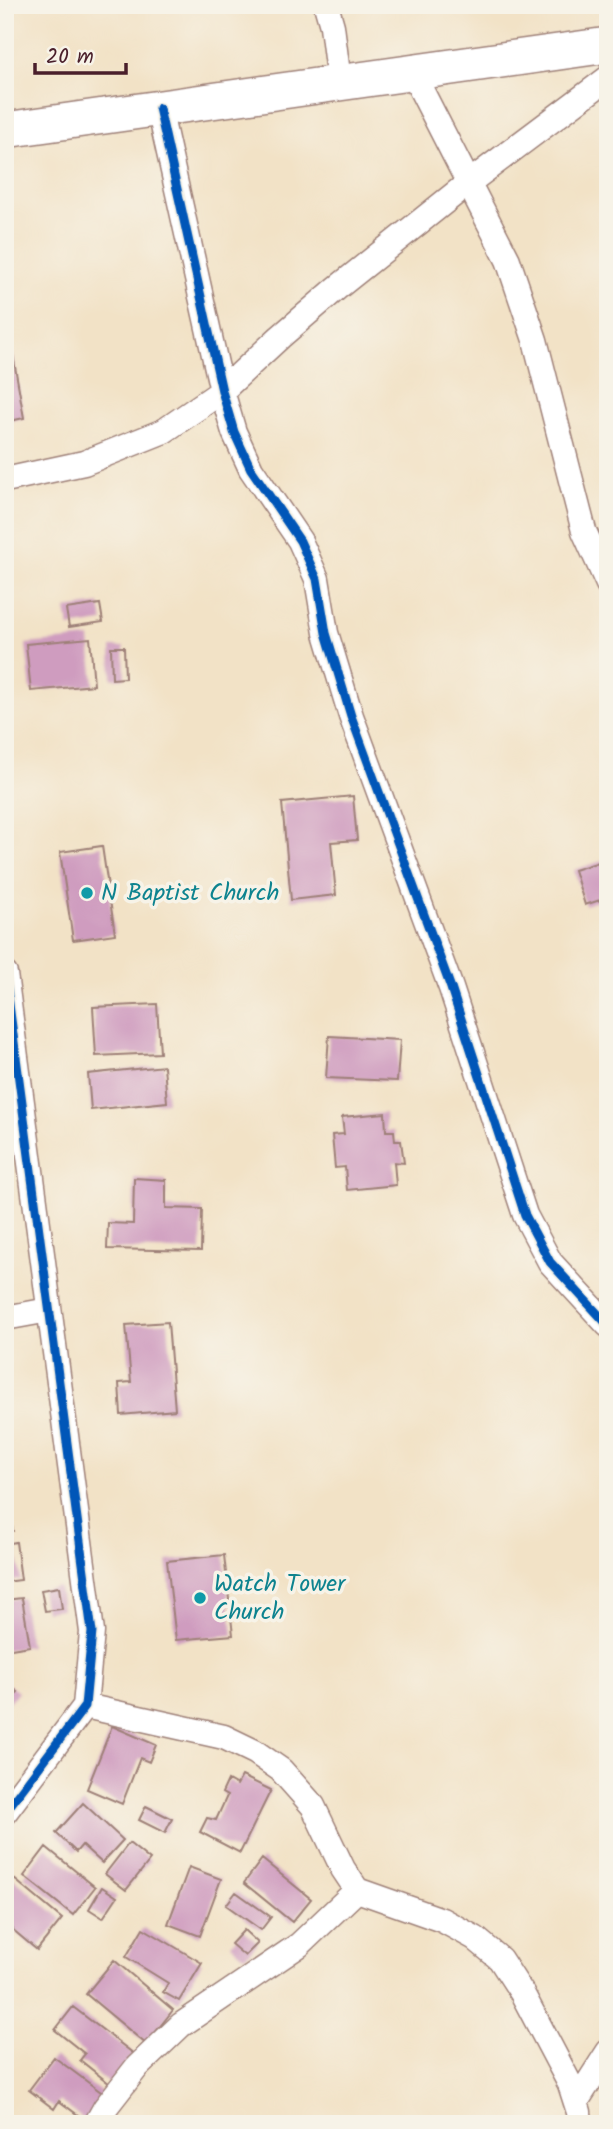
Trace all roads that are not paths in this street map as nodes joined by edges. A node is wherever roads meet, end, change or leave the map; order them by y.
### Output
1 (326, 5) edge
2 (608, 45) edge
3 (412, 72) junction
4 (608, 78) edge
5 (339, 82) junction
6 (159, 108) junction
7 (5, 130) edge
8 (467, 184) junction
9 (222, 391) junction
10 (5, 480) edge
11 (608, 584) edge
12 (5, 974) edge
13 (49, 1310) junction
14 (5, 1318) edge
15 (608, 1325) edge
16 (85, 1706) junction
17 (5, 1812) edge
18 (357, 1889) junction
19 (608, 2052) edge
20 (578, 2113) edge
21 (96, 2124) edge

1 - 5 street
2 - 3 street
3 - 5 street
3 - 8 street
4 - 8 street
5 - 6 street
6 - 7 street
6 - 9 street
8 - 9 street
8 - 11 street
9 - 10 street
9 - 15 street
12 - 13 street
13 - 14 street
13 - 16 street
16 - 17 street
16 - 18 street
18 - 20 street
18 - 21 street
19 - 20 street

